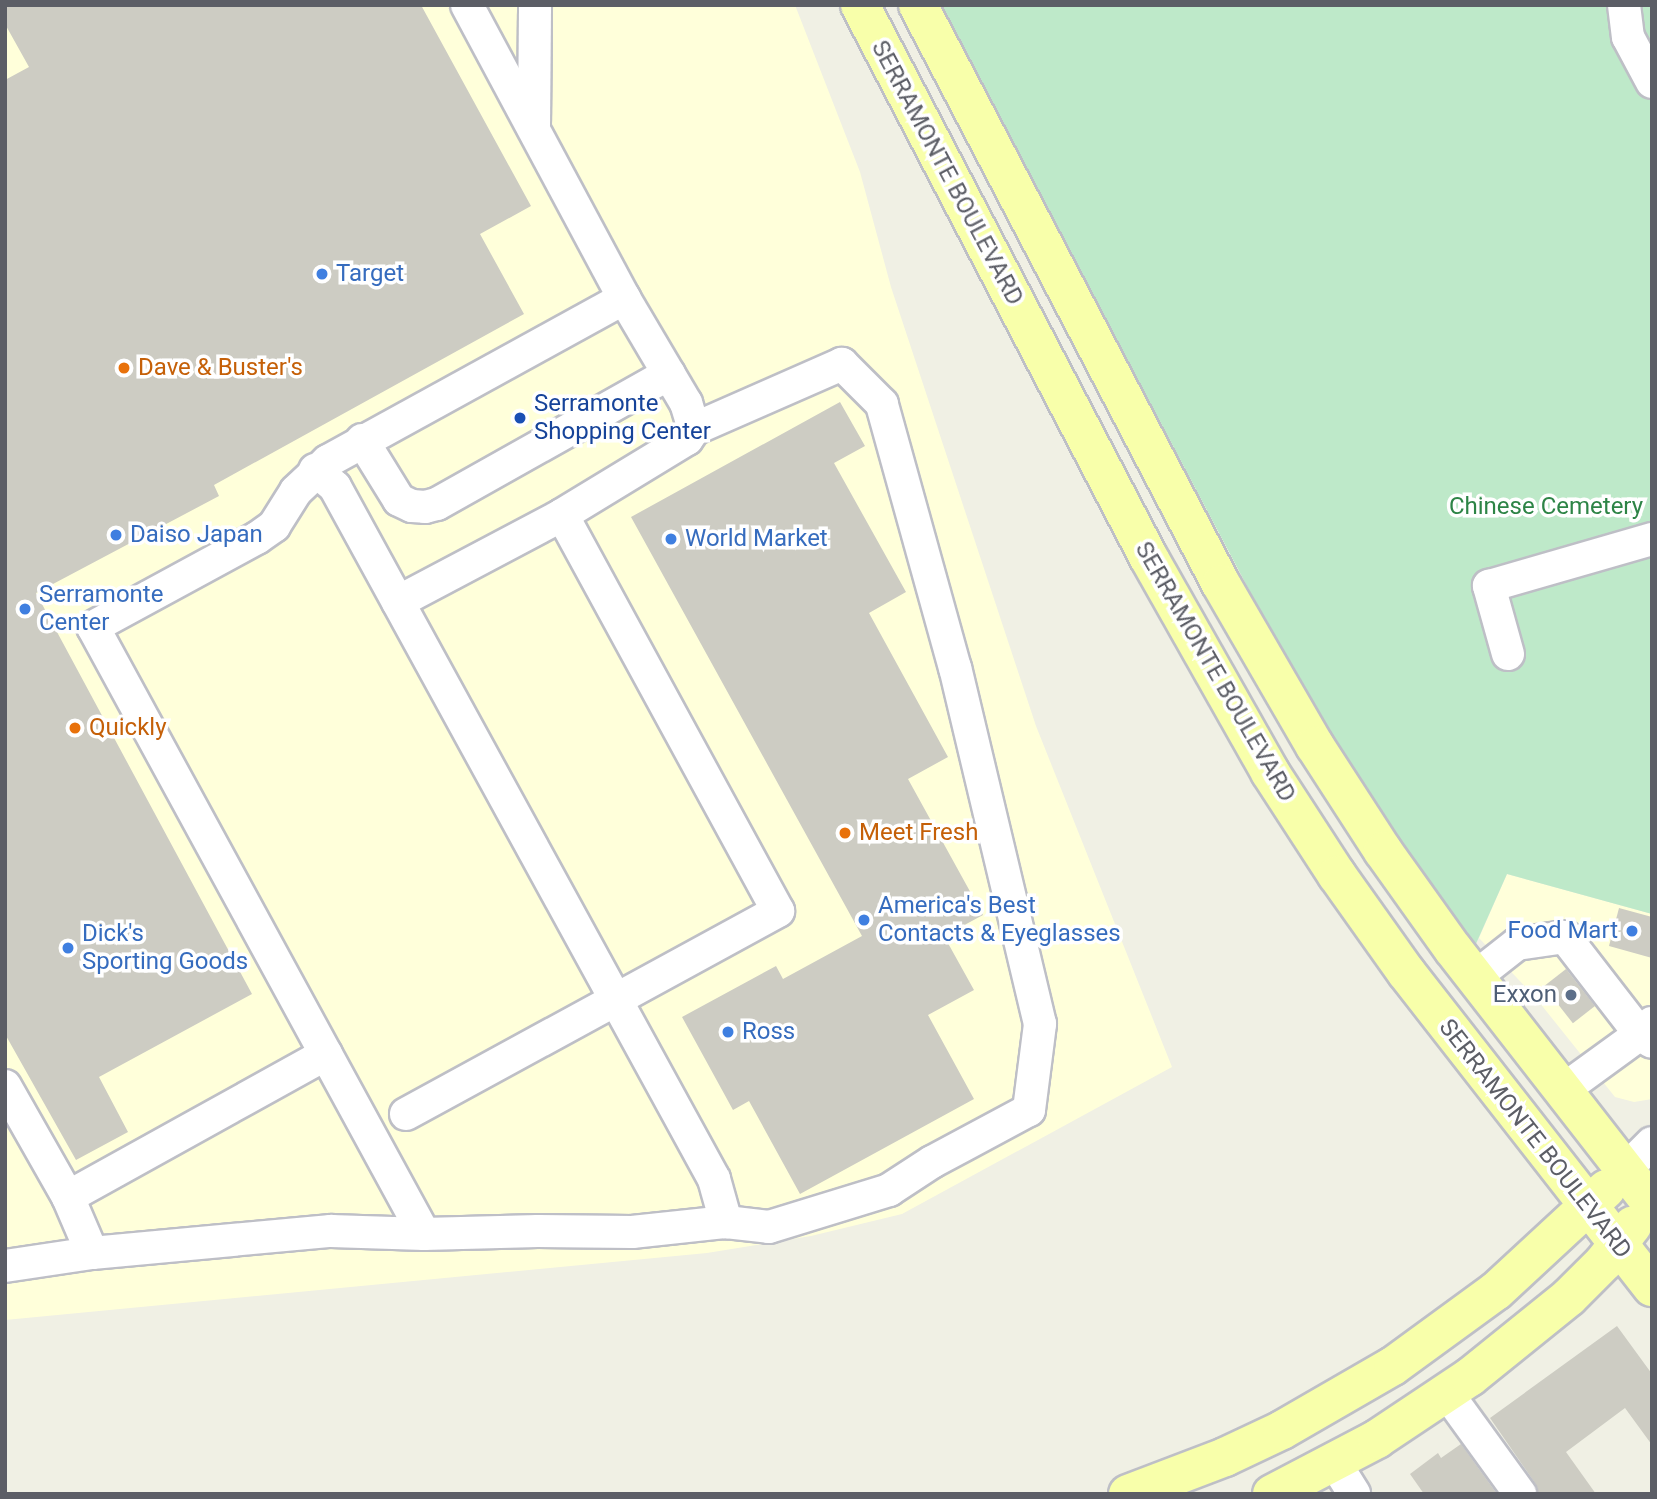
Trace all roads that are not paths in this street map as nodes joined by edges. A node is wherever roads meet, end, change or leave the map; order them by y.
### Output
1 (467, 5) edge
2 (535, 5) edge
3 (860, 5) edge
4 (918, 5) edge
5 (1624, 5) edge
6 (1652, 82) edge
7 (534, 130) junction
8 (624, 298) junction
9 (669, 374) junction
10 (694, 429) junction
11 (362, 440) junction
12 (315, 470) junction
13 (562, 515) junction
14 (1652, 539) edge
15 (398, 602) junction
16 (1508, 654) dead end
17 (1475, 977) junction
18 (615, 1000) junction
19 (1648, 1033) edge
20 (326, 1054) junction
21 (5, 1086) edge
22 (1563, 1090) junction
23 (406, 1114) dead end
24 (1652, 1143) edge
25 (1625, 1170) junction
26 (68, 1197) junction
27 (1651, 1202) edge
28 (1588, 1207) junction
29 (726, 1222) junction
30 (424, 1234) junction
31 (1618, 1245) junction
32 (92, 1252) junction
33 (5, 1266) edge
34 (1652, 1287) edge
35 (1447, 1393) junction
36 (1344, 1478) edge
37 (1129, 1494) edge
38 (1272, 1494) edge
39 (1520, 1494) edge

1 - 7 street
2 - 7 street
3 - 28 main road, SERRAMONTE BOULEVARD
4 - 17 main road, SERRAMONTE BOULEVARD
5 - 6 street
7 - 8 street
8 - 9 street
8 - 11 street
9 - 10 street
9 - 11 street
10 - 13 street
10 - 29 street
11 - 12 street
12 - 15 street
12 - 20 street
13 - 15 street
13 - 18 street
14 - 16 street
15 - 18 street
17 - 19 street
17 - 22 main road, SERRAMONTE BOULEVARD
18 - 23 street
18 - 29 street
19 - 22 street
20 - 26 street
20 - 30 street
21 - 26 street
22 - 25 main road, SERRAMONTE BOULEVARD
24 - 25 street
25 - 27 main road, SERRAMONTE BOULEVARD
25 - 28 main road
26 - 32 street
27 - 31 main road
28 - 31 main road, SERRAMONTE BOULEVARD
28 - 37 main road
29 - 30 street
30 - 32 street
31 - 34 main road, SERRAMONTE BOULEVARD
31 - 35 main road
32 - 33 street
35 - 36 main road
35 - 39 street
36 - 38 main road

